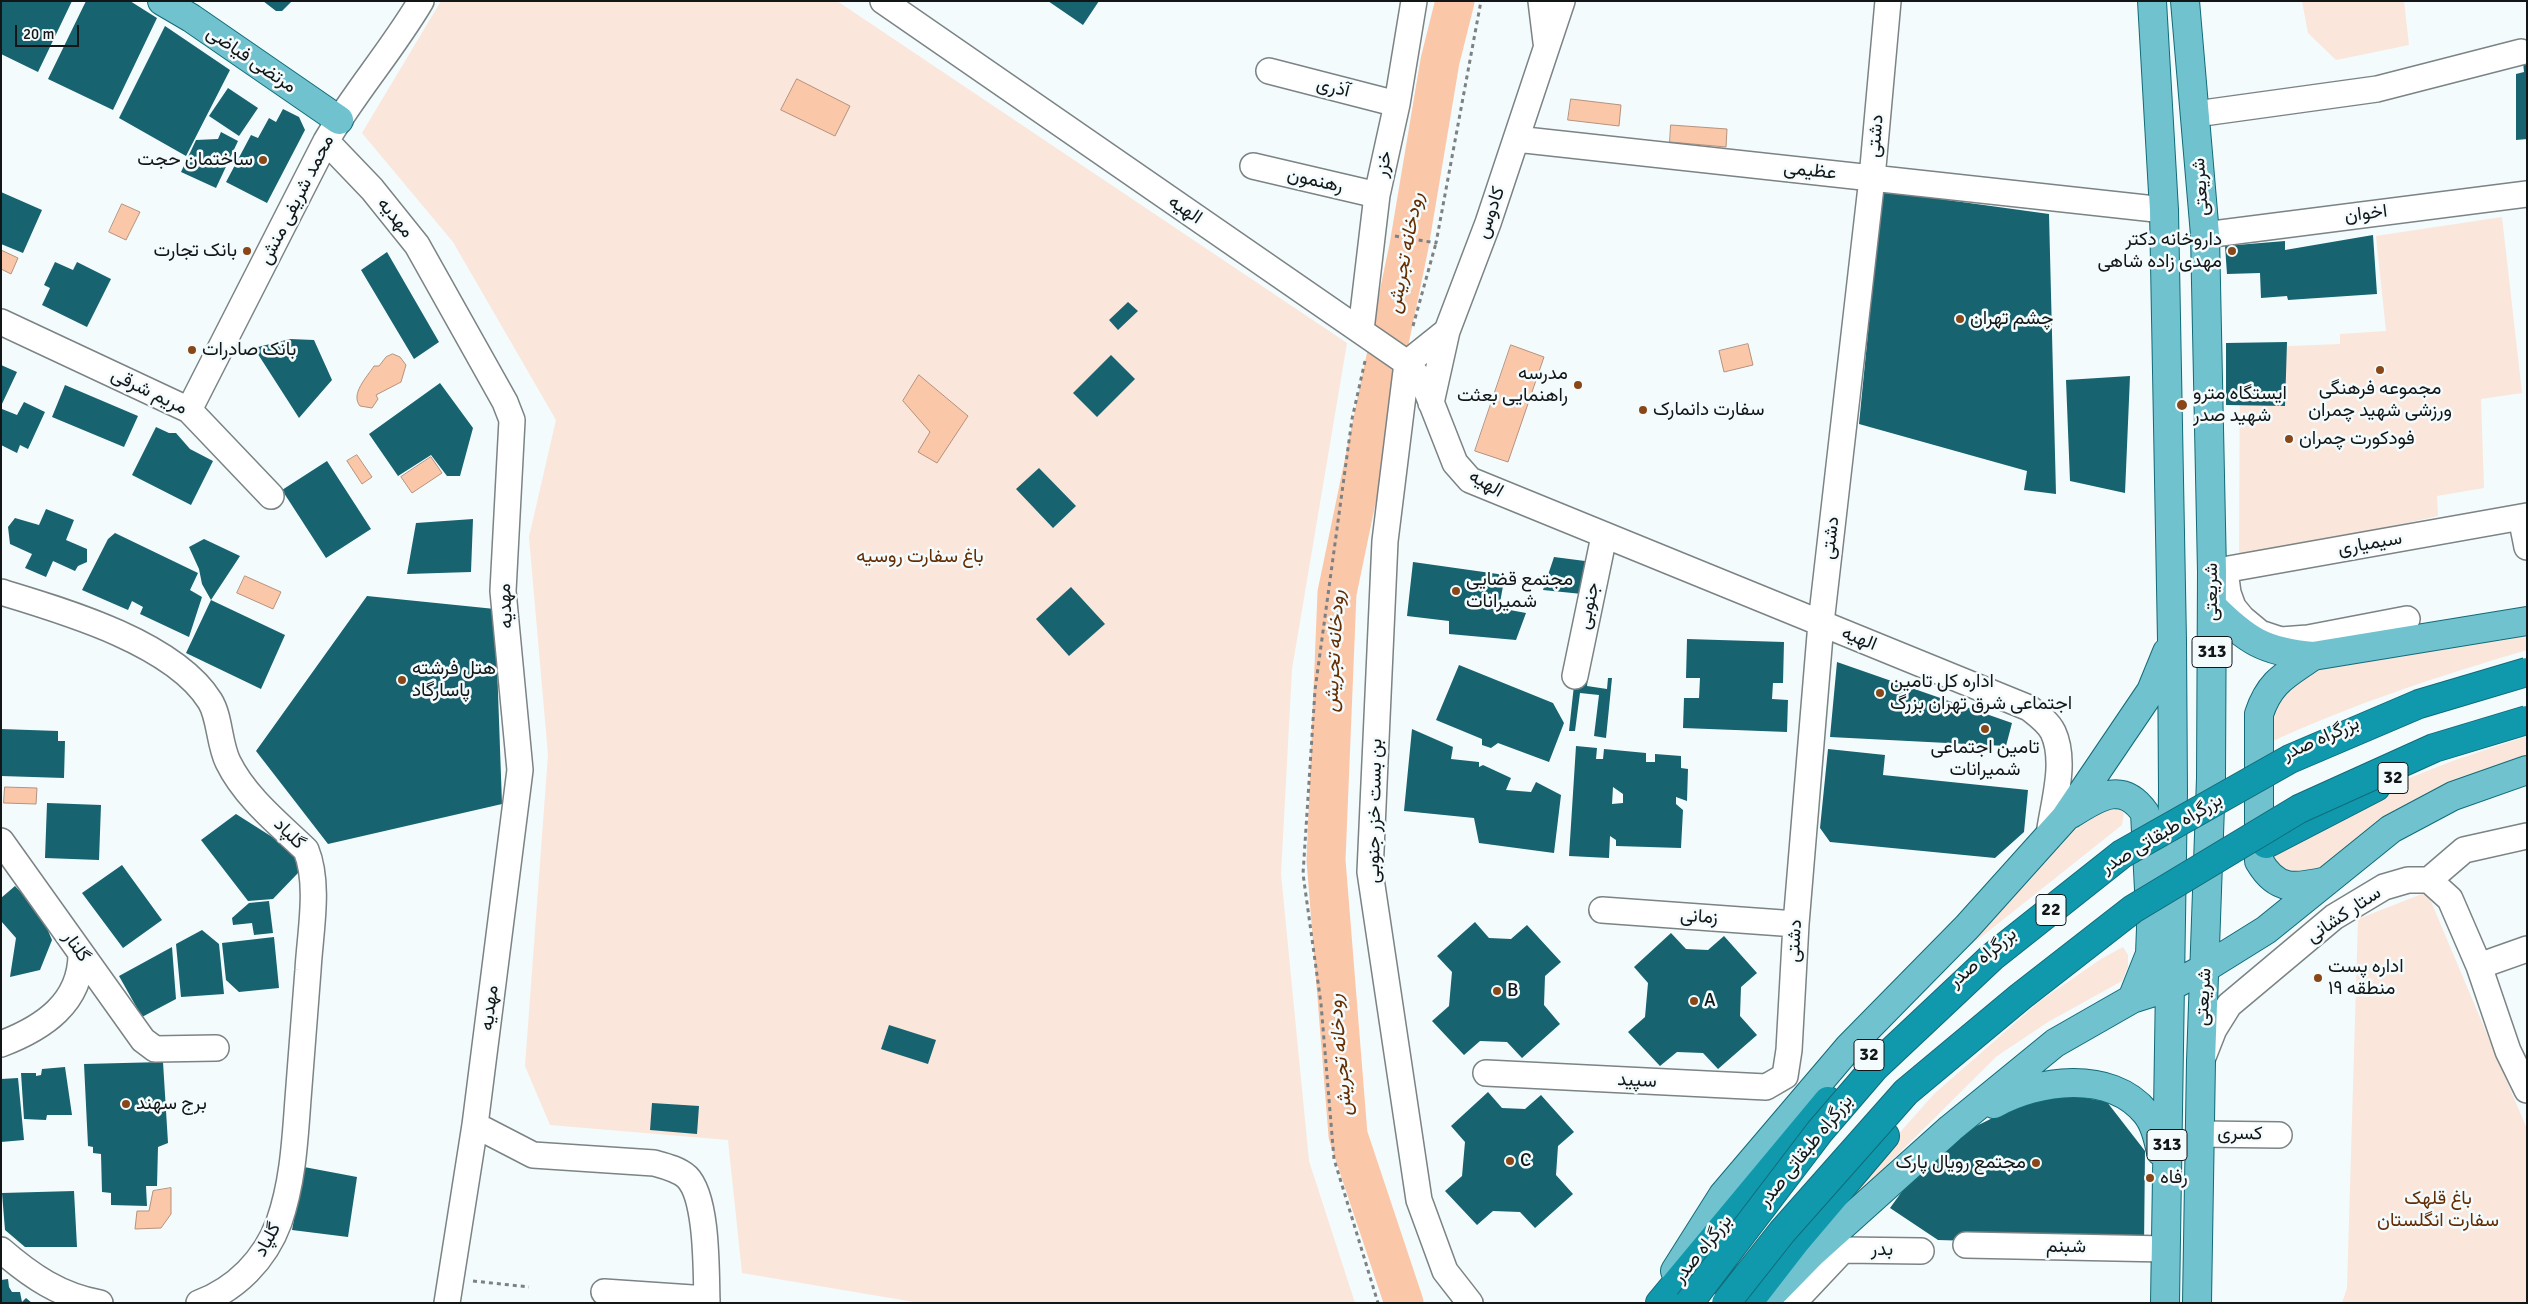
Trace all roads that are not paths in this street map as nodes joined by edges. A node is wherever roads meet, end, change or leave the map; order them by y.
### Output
1 (162, 1) edge
2 (421, 1) edge
3 (883, 1) edge
4 (1414, 1) edge
5 (1541, 1) edge
6 (1562, 1) edge
7 (1888, 1) edge
8 (2152, 1) edge
9 (2185, 1) edge
10 (1547, 47) junction
11 (2522, 52) dead end
12 (1269, 71) dead end
13 (1396, 104) junction
14 (2196, 114) junction
15 (333, 130) junction
16 (1516, 139) junction
17 (1253, 166) dead end
18 (1872, 178) junction
19 (2527, 194) edge
20 (1377, 196) junction
21 (2164, 210) junction
22 (2205, 235) junction
23 (1, 322) edge
24 (1447, 331) junction
25 (1364, 332) junction
26 (1408, 362) junction
27 (1431, 403) junction
28 (189, 410) junction
29 (271, 496) dead end
30 (2524, 517) edge
31 (1604, 536) junction
32 (2527, 547) edge
33 (2218, 571) junction
34 (1, 592) edge
35 (2212, 606) junction
36 (2408, 618) dead end
37 (2527, 621) edge
38 (1821, 623) junction
39 (2172, 641) junction
40 (2313, 656) junction
41 (2527, 666) edge
42 (2527, 672) edge
43 (1575, 676) dead end
44 (2527, 720) edge
45 (2527, 728) edge
46 (2527, 770) edge
47 (2057, 826) junction
48 (2527, 836) edge
49 (1, 841) edge
50 (2429, 880) junction
51 (2327, 881) junction
52 (1602, 910) dead end
53 (1796, 924) junction
54 (2527, 949) edge
55 (81, 954) junction
56 (2479, 966) junction
57 (2206, 968) junction
58 (2170, 987) junction
59 (2132, 999) junction
60 (1, 1044) edge
61 (216, 1048) dead end
62 (1486, 1073) dead end
63 (2201, 1073) junction
64 (1785, 1076) joint
65 (2168, 1083) junction
66 (2527, 1090) edge
67 (475, 1125) junction
68 (1951, 1128) junction
69 (2200, 1134) junction
70 (2279, 1135) dead end
71 (2167, 1172) junction
72 (1966, 1245) dead end
73 (2166, 1249) junction
74 (1, 1250) edge
75 (1921, 1250) dead end
76 (604, 1292) dead end
77 (707, 1301) edge
78 (95, 1302) edge
79 (199, 1303) edge
80 (447, 1303) edge
81 (1470, 1303) edge
82 (1655, 1303) edge
83 (1660, 1303) edge
84 (1689, 1303) edge
85 (1726, 1303) edge
86 (1748, 1303) edge
87 (1763, 1303) edge
88 (1793, 1303) edge
89 (2165, 1303) edge
90 (2198, 1303) edge

1 - 15 main road, مرتضی فیاضی
2 - 15 street, محمد شریفی منش
3 - 25 street, الهیه
4 - 13 street, خزر
5 - 10 street, کادوس
6 - 10 street, کادوس
7 - 18 street, دشتی
8 - 21 main road, شریعتی / 313
9 - 14 main road, شریعتی / 313
10 - 16 street, کادوس
11 - 14 street
12 - 13 street, آذری
13 - 20 street, خزر
14 - 22 main road, شریعتی / 313
15 - 28 street, محمد شریفی منش
15 - 67 street, مهدیه
16 - 18 street, عظیمی
16 - 24 street, کادوس
17 - 20 street, رهنمون
18 - 21 street, عظیمی
18 - 38 street, دشتی
19 - 22 street, اخوان
20 - 25 street, خزر
21 - 39 main road, شریعتی / 313
22 - 33 main road, شریعتی / 313
23 - 28 street, مریم شرقی
24 - 26 street
24 - 27 street, کادوس
25 - 26 street, الهیه
26 - 27 street, الهیه
26 - 81 street, بن بست خزر جنوبی
27 - 31 street, الهیه
28 - 29 street, مریم شرقی
30 - 32 street
30 - 33 street, سیمیاری
31 - 38 street, الهیه
31 - 43 street, جنوبی
33 - 35 main road, شریعتی / 313
33 - 36 street
34 - 79 street, گلپاد
35 - 40 main road
35 - 57 main road, شریعتی / 313
37 - 40 main road
38 - 47 street, الهیه
38 - 53 street, دشتی
39 - 47 main road
39 - 58 main road, شریعتی / 313
40 - 51 main road
41 - 83 highway, بزرگراه صدر / 32
42 - 84 highway, بزرگراه طبقاتی صدر / 22, bridge
44 - 85 highway, بزرگراه طبقاتی صدر, bridge
45 - 86 highway, 32
46 - 51 main road
47 - 59 main road
47 - 82 main road
48 - 50 street
49 - 55 street, گلنار
50 - 56 street
50 - 63 street, ستار کشانی
51 - 57 main road
52 - 53 street, زمانی
53 - 64 street, دشتی
54 - 56 street
55 - 60 street
55 - 61 street, گلنار
56 - 66 street
57 - 58 main road
57 - 63 main road, شریعتی / 313
58 - 59 main road
58 - 65 main road, شریعتی / 313
59 - 68 main road
62 - 64 street, سپید
63 - 65 main road
63 - 69 main road, شریعتی / 313
65 - 71 main road, شریعتی / 313
67 - 77 street
67 - 80 street, مهدیه
68 - 71 main road
68 - 87 main road
69 - 70 street, کسری
69 - 90 main road, شریعتی / 313
71 - 73 main road, شریعتی / 313
72 - 73 street, شبنم
73 - 89 main road, شریعتی / 313
74 - 78 street
75 - 88 street, بدر
76 - 77 street

